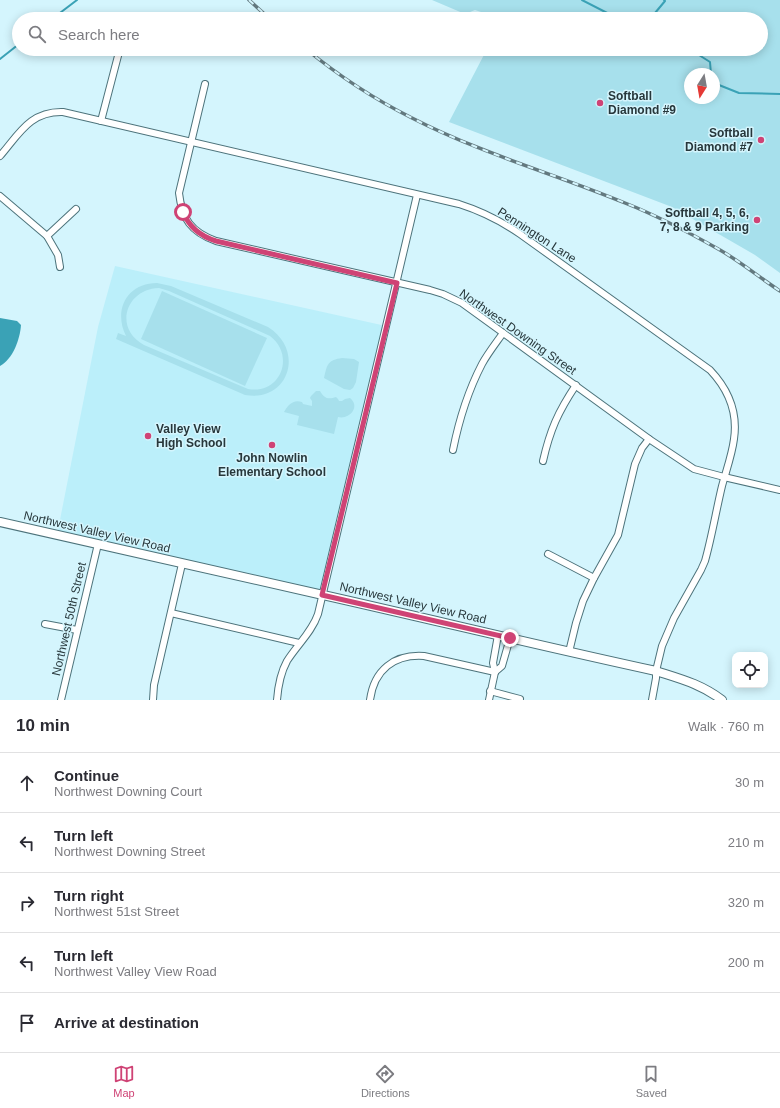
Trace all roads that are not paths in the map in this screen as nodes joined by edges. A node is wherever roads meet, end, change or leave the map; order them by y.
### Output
1 (118, 56) edge
2 (205, 84) dead end
3 (101, 121) junction
4 (191, 142) junction
5 (0, 156) edge
6 (417, 194) junction
7 (0, 196) edge
8 (76, 209) dead end
9 (47, 236) junction
10 (60, 267) dead end
11 (397, 283) junction
12 (503, 333) junction
13 (576, 385) junction
14 (649, 439) junction
15 (453, 450) dead end
16 (543, 462) dead end
17 (724, 477) junction
18 (780, 490) edge
19 (0, 522) edge
20 (98, 544) junction
21 (548, 554) dead end
22 (182, 564) junction
23 (594, 578) junction
24 (322, 595) junction
25 (171, 613) junction
26 (45, 624) dead end
27 (77, 630) junction
28 (498, 636) junction
29 (510, 638) junction
30 (299, 643) junction
31 (569, 652) junction
32 (656, 671) junction
33 (495, 672) junction
34 (490, 692) junction
35 (520, 699) dead end
36 (61, 700) edge
37 (153, 700) edge
38 (277, 700) edge
39 (370, 700) edge
40 (489, 700) edge
41 (652, 700) edge
42 (722, 700) edge

1 - 3 street
2 - 4 street
3 - 4 street, Pennington Lane
3 - 5 street, Pennington Lane
4 - 6 street, Pennington Lane
4 - 11 street, Northwest Downing Street
6 - 11 street
6 - 17 street, Pennington Lane
7 - 9 street
8 - 9 street
9 - 10 street
11 - 12 street, Northwest Downing Street
11 - 24 street
12 - 13 street, Northwest Downing Street
12 - 15 street
13 - 14 street, Northwest Downing Street
13 - 16 street
14 - 17 street, Northwest Downing Street
14 - 23 street
17 - 18 street, Northwest Downing Street
17 - 32 street, Pennington Lane
19 - 20 street, Northwest Valley View Road
20 - 22 street, Northwest Valley View Road
20 - 27 street, Northwest 50th Street
21 - 23 street
22 - 24 street, Northwest Valley View Road
22 - 25 street
23 - 31 street
24 - 28 street, Northwest Valley View Road
24 - 30 street
25 - 30 street
25 - 37 street
26 - 27 street
27 - 36 street, Northwest 50th Street
28 - 29 street, Northwest Valley View Road
28 - 33 street
29 - 31 street, Northwest Valley View Road
29 - 33 street
30 - 38 street
31 - 32 street, Northwest Valley View Road
32 - 41 street, Pennington Lane
32 - 42 street, Northwest Valley View Road
33 - 34 street
33 - 39 street
34 - 35 street
34 - 40 street

